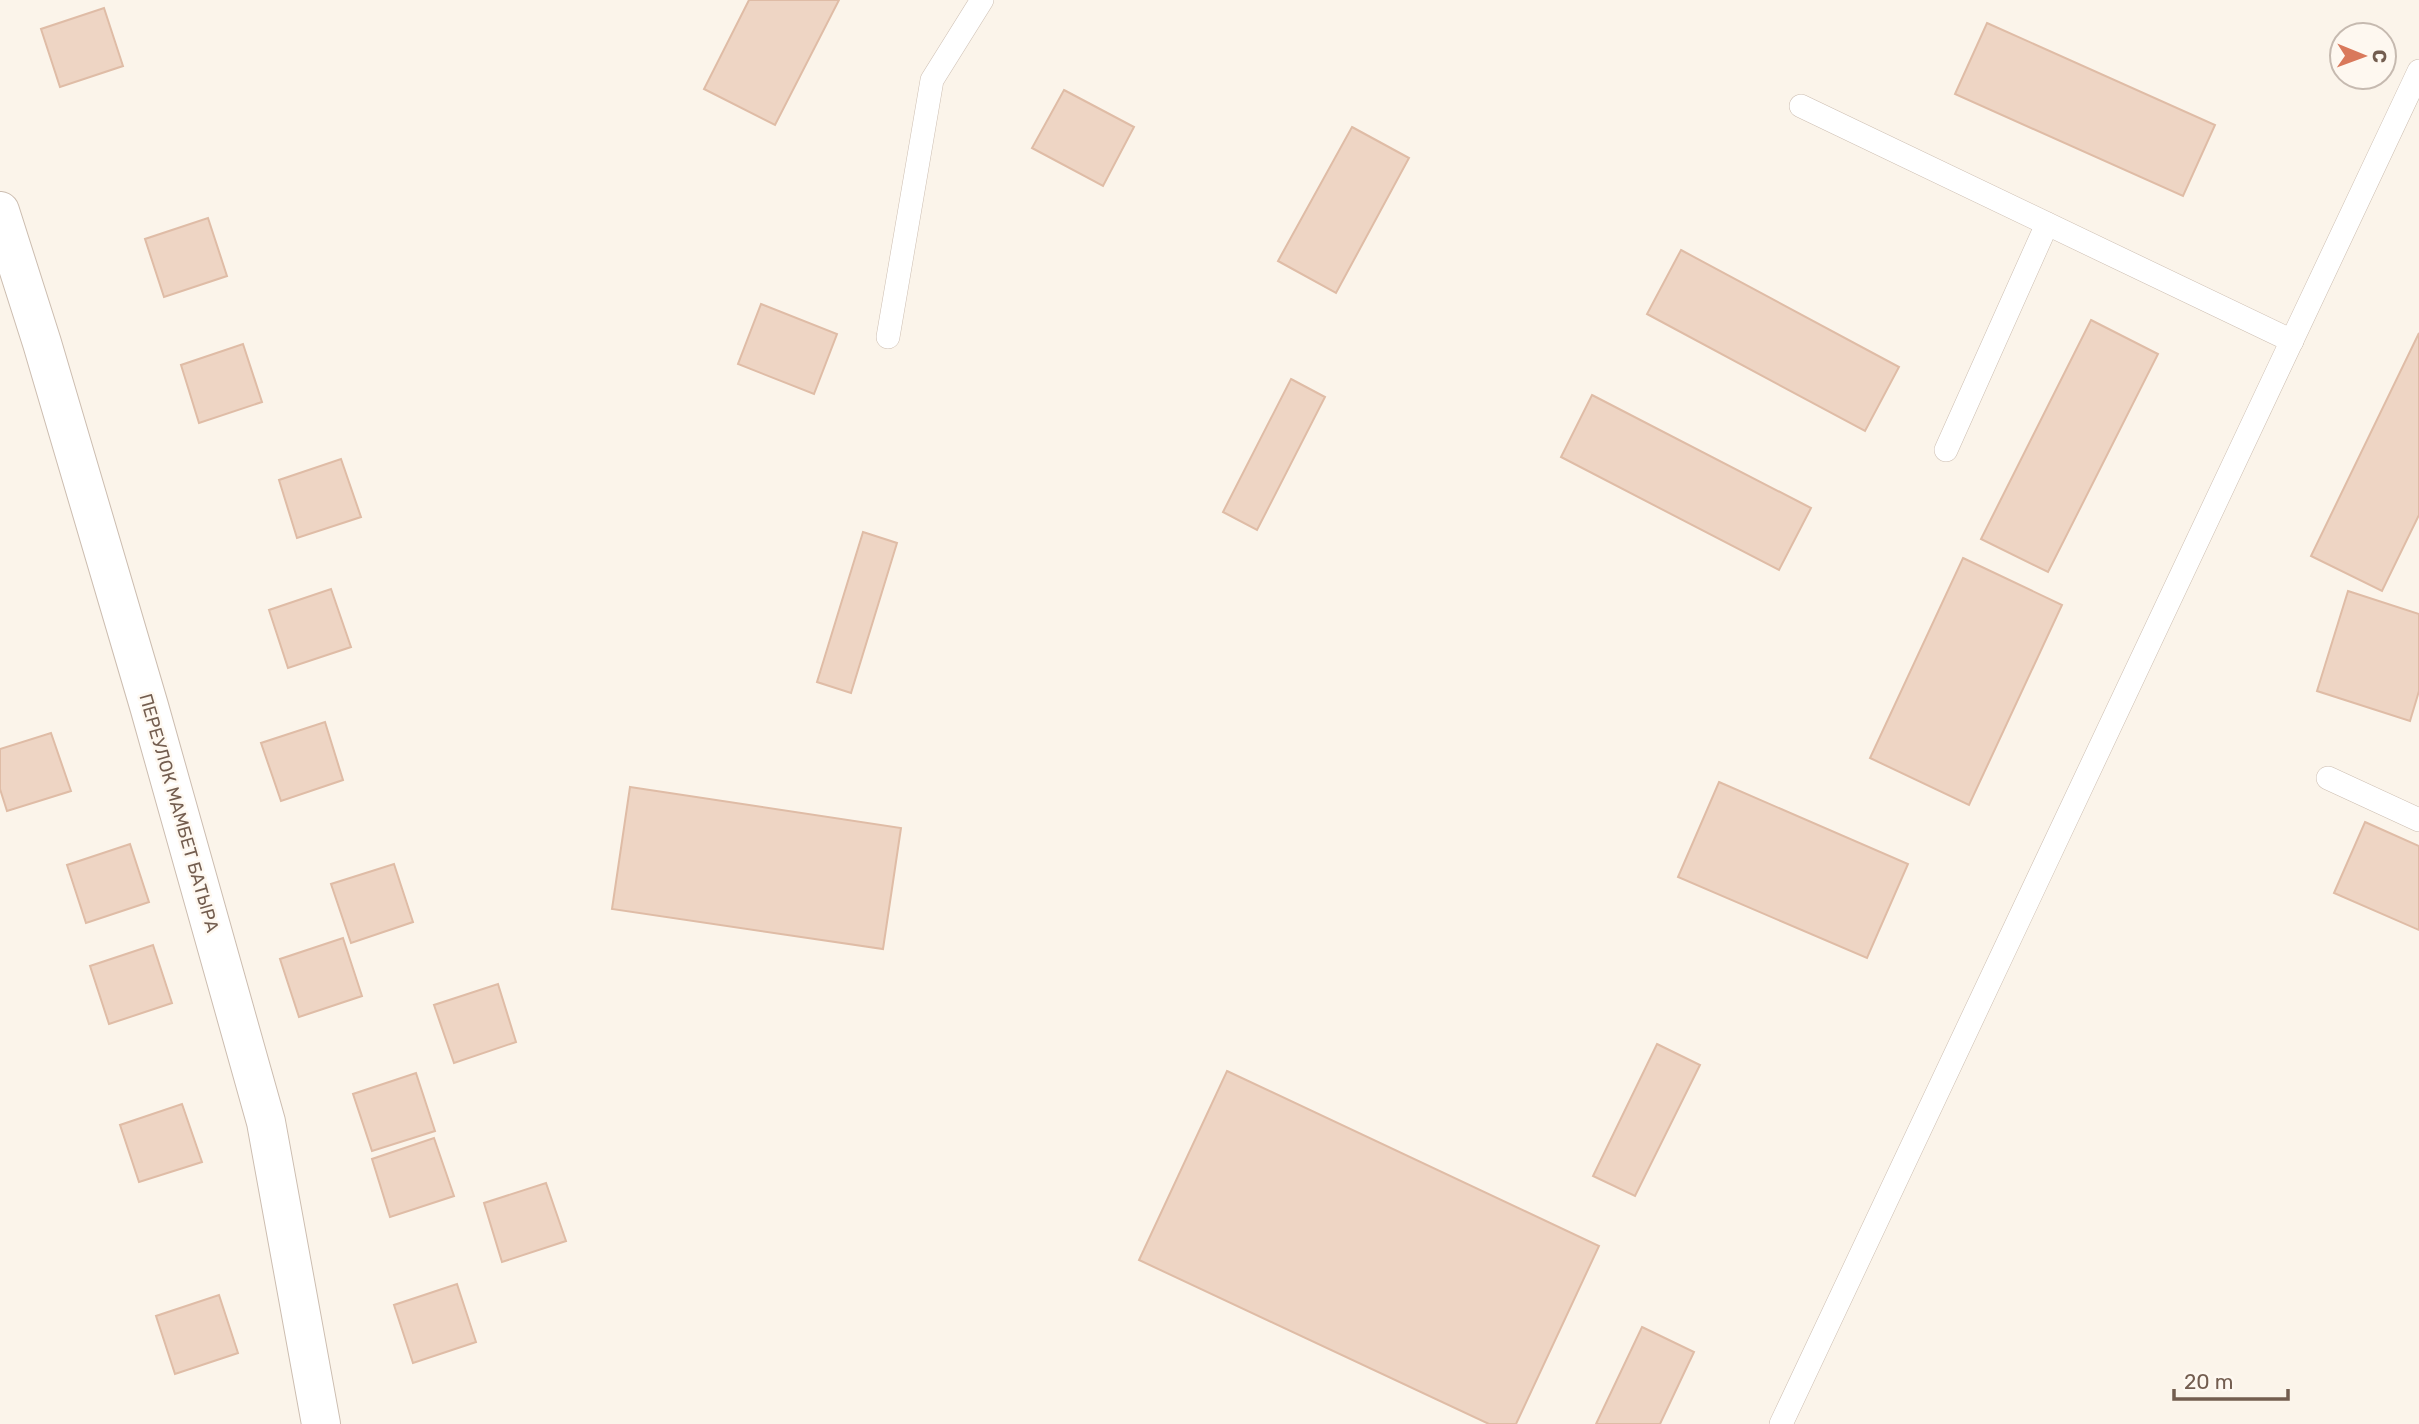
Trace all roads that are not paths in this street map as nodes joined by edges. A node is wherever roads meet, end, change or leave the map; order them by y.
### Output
1 (982, 0) edge
2 (2419, 71) edge
3 (1801, 106) dead end
4 (0, 211) edge
5 (2047, 224) junction
6 (888, 337) dead end
7 (2292, 341) junction
8 (1946, 450) dead end
9 (2328, 778) dead end
10 (2419, 820) edge
11 (321, 1424) edge
12 (1781, 1424) edge

1 - 6 lane
2 - 7 lane
3 - 5 lane
4 - 11 street, ПЕРЕУЛОК МАМБЕТ БАТЫРА
5 - 7 lane
5 - 8 lane
7 - 12 lane
9 - 10 lane

